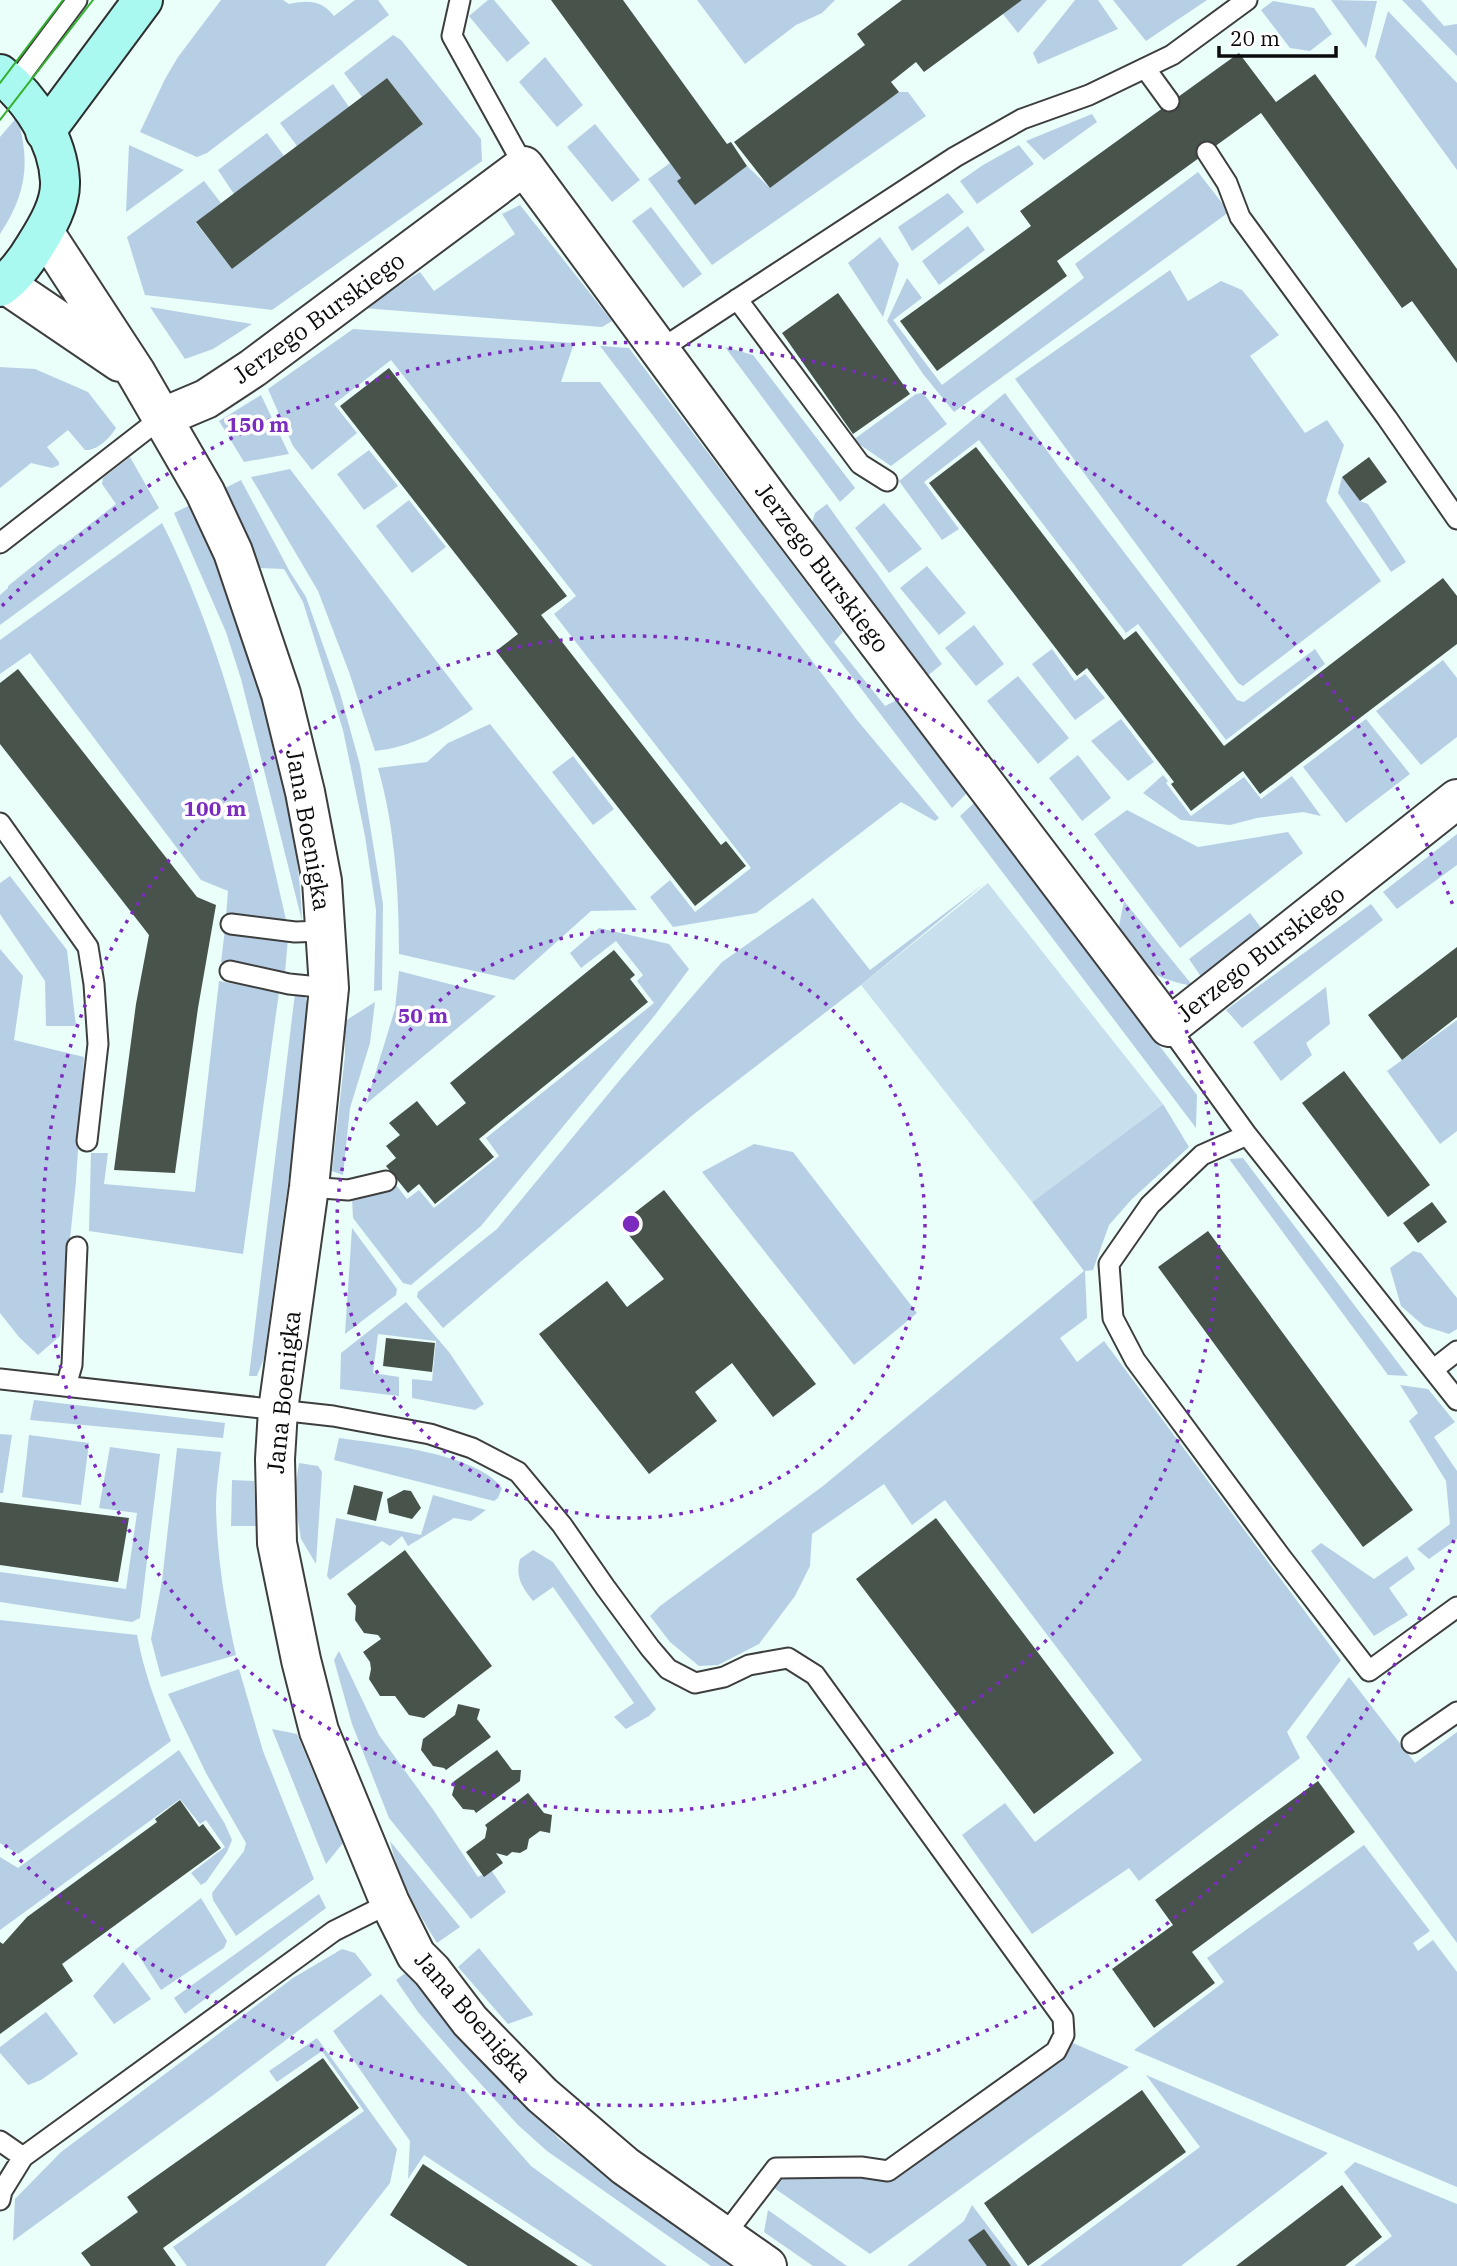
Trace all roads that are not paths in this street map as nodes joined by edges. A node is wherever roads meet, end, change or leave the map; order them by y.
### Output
1 (77, 0) edge
2 (143, 0) edge
3 (460, 0) edge
4 (1247, 0) edge
5 (1145, 68) junction
6 (6, 80) edge
7 (1169, 101) dead end
8 (45, 132) junction
9 (1207, 152) dead end
10 (524, 166) junction
11 (44, 232) junction
12 (2, 285) edge
13 (737, 299) junction
14 (658, 351) junction
15 (136, 373) junction
16 (161, 418) junction
17 (887, 481) dead end
18 (1457, 519) edge
19 (0, 543) edge
20 (1457, 799) edge
21 (0, 822) edge
22 (230, 924) dead end
23 (325, 930) junction
24 (230, 971) dead end
25 (329, 988) junction
26 (1169, 1027) junction
27 (1247, 1135) junction
28 (87, 1141) dead end
29 (386, 1181) dead end
30 (309, 1187) junction
31 (77, 1247) dead end
32 (1457, 1351) edge
33 (1434, 1369) junction
34 (0, 1379) edge
35 (66, 1386) junction
36 (1457, 1400) edge
37 (278, 1410) junction
38 (1457, 1606) edge
39 (1457, 1712) edge
40 (1412, 1743) dead end
41 (390, 1903) junction
42 (0, 2141) edge
43 (23, 2157) junction
44 (0, 2200) edge
45 (724, 2236) junction
46 (766, 2266) edge

1 - 6 lane
2 - 8 main road
3 - 10 lane
4 - 5 lane
5 - 7 lane
5 - 13 lane
6 - 8 main road
8 - 11 main road
9 - 18 lane
10 - 14 street, Jerzego Burskiego
10 - 16 street, Jerzego Burskiego
11 - 12 main road
11 - 15 street, Jana Boenigka
12 - 15 street, Jana Boenigka
13 - 14 lane
13 - 17 lane
14 - 26 street, Jerzego Burskiego
15 - 16 street, Jana Boenigka
16 - 19 lane
16 - 23 street, Jana Boenigka
20 - 26 street, Jerzego Burskiego
21 - 28 lane
22 - 23 lane
23 - 25 street, Jana Boenigka
24 - 25 lane
25 - 30 street, Jana Boenigka
26 - 27 lane
27 - 33 lane
27 - 38 lane
29 - 30 lane
30 - 37 street, Jana Boenigka
31 - 35 lane
32 - 33 lane
33 - 36 lane
34 - 35 lane
35 - 37 lane
37 - 41 street, Jana Boenigka
37 - 45 lane
39 - 40 lane
41 - 43 lane
41 - 45 street, Jana Boenigka
42 - 43 lane
43 - 44 lane
45 - 46 street, Jana Boenigka

